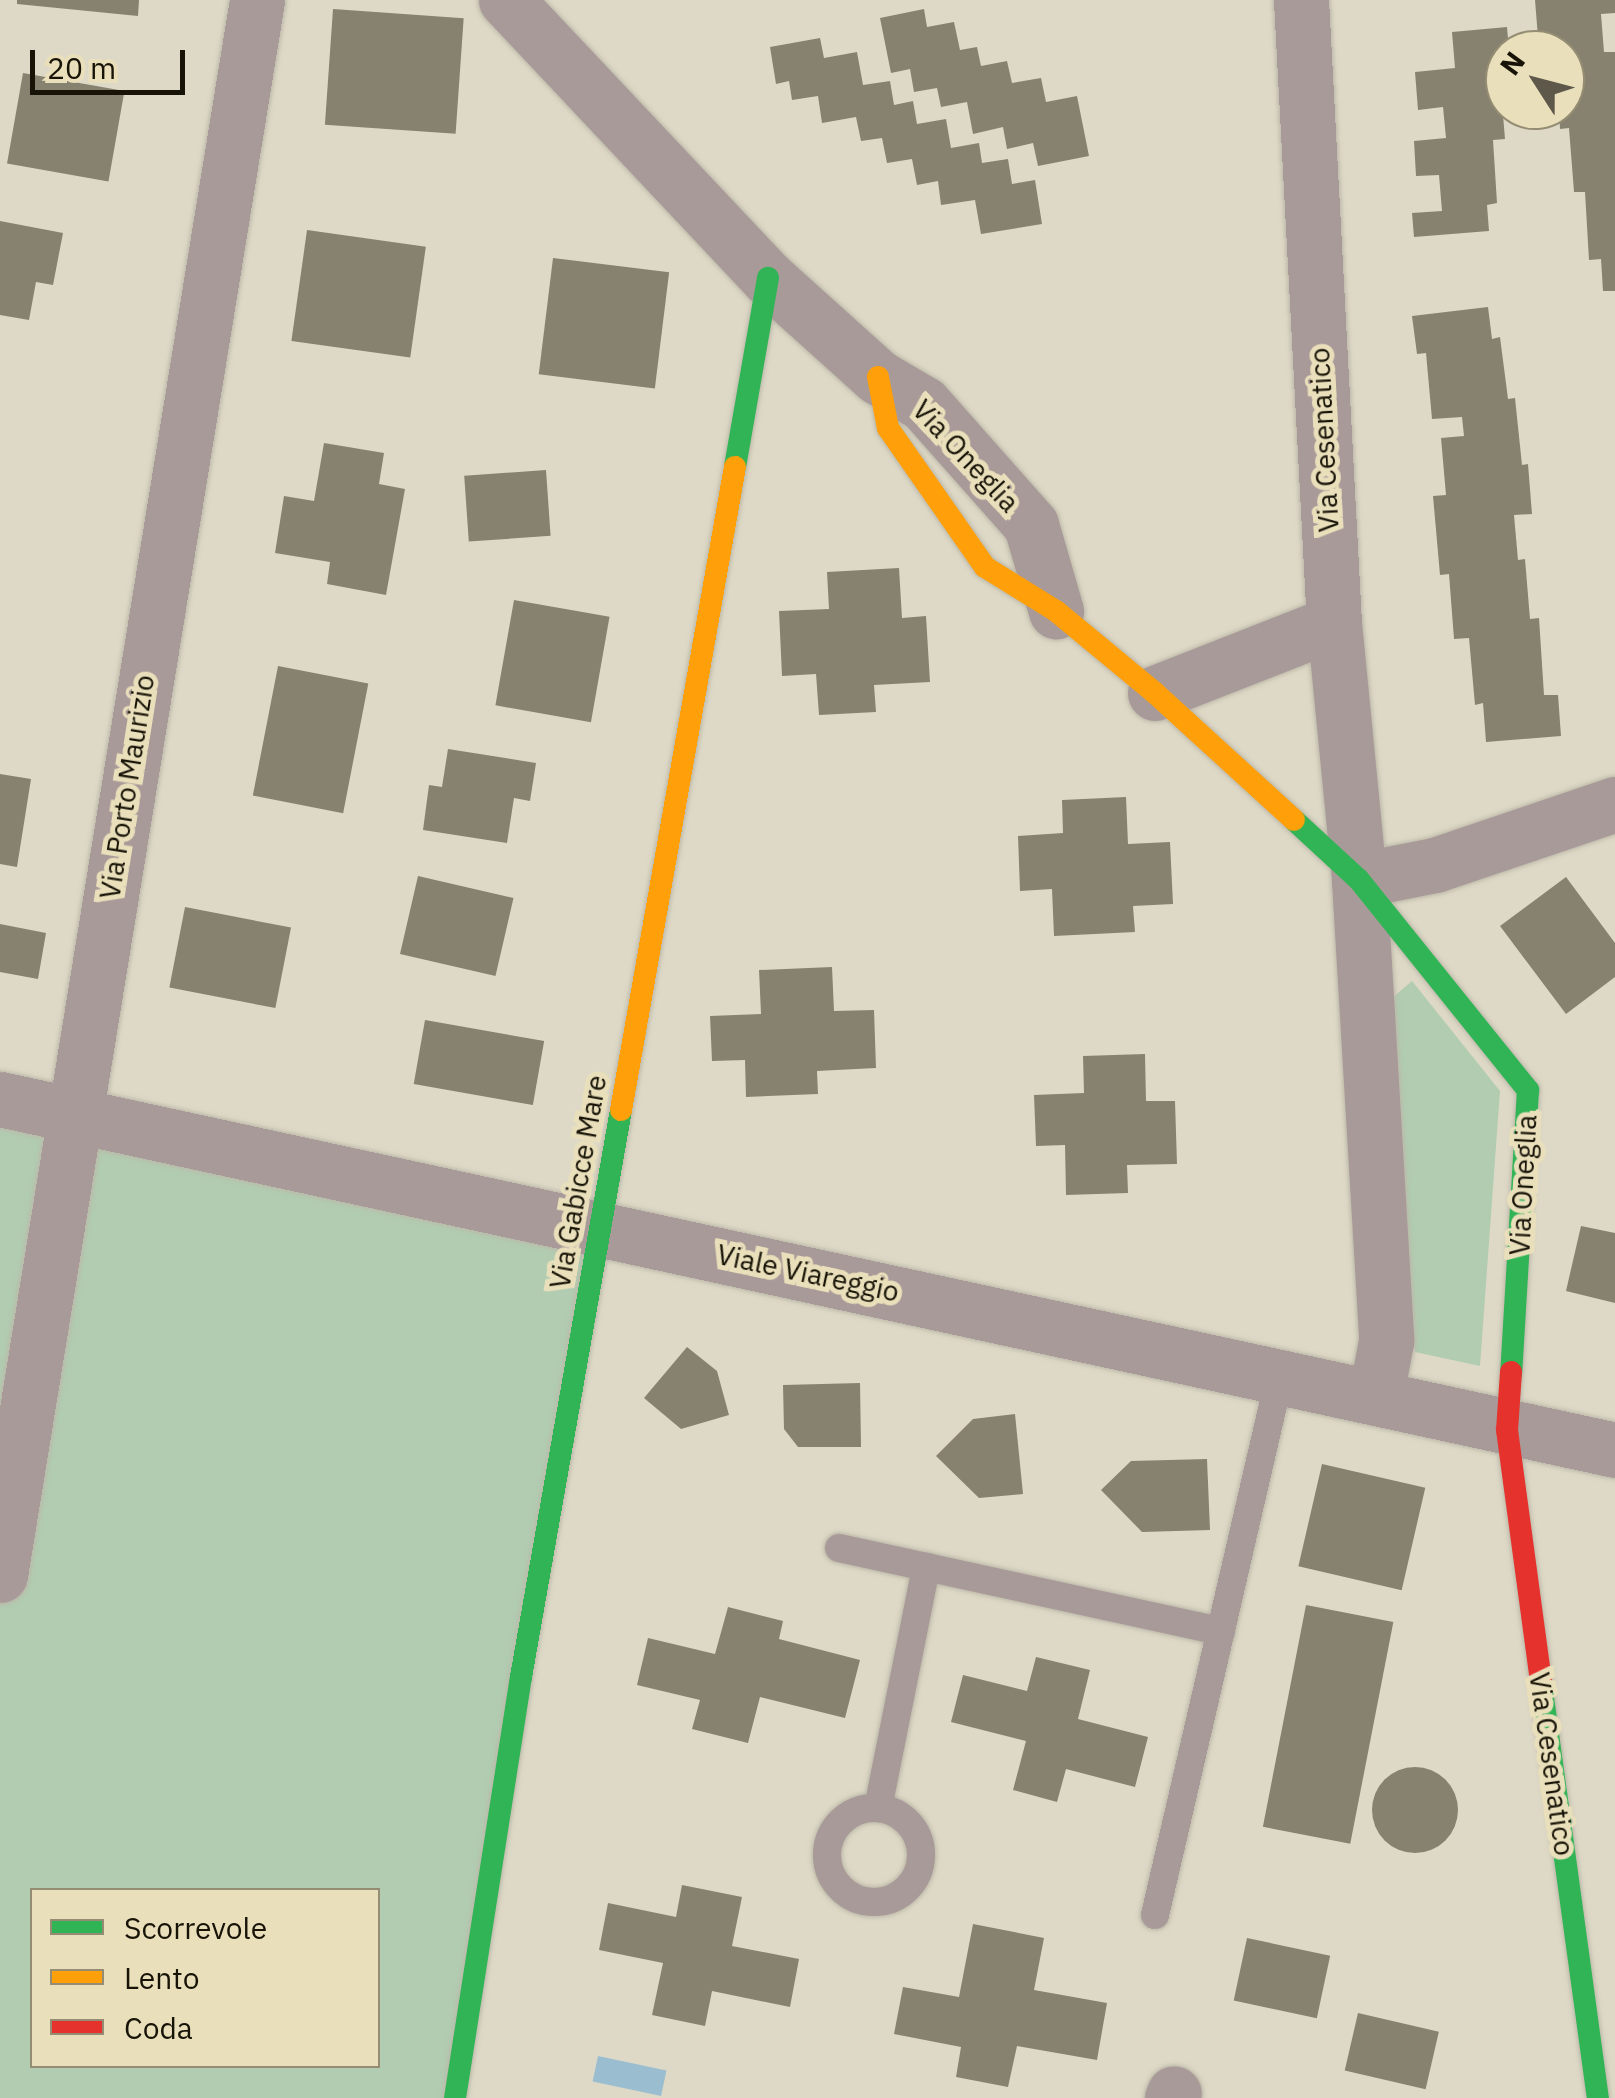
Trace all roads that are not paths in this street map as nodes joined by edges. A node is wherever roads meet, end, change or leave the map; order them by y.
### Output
1 (256, 0) edge
2 (506, 0) edge
3 (1301, 0) edge
4 (768, 278) junction
5 (1056, 611) joint
6 (1334, 623) junction
7 (1155, 694) junction
8 (1615, 804) edge
9 (1359, 880) junction
10 (0, 1099) edge
11 (74, 1115) junction
12 (600, 1228) junction
13 (1280, 1374) junction
14 (1376, 1395) junction
15 (1507, 1430) junction
16 (1615, 1450) edge
17 (839, 1548) dead end
18 (926, 1567) junction
19 (0, 1575) edge
20 (1221, 1631) junction
21 (878, 1808) dead end
22 (1155, 1916) dead end
23 (455, 2098) edge
24 (1598, 2098) edge

1 - 11 street, Via Porto Maurizio
2 - 4 street, Via Oneglia
3 - 6 street, Via Cesenatico
4 - 5 street, Via Oneglia
4 - 12 street, Via Gabicce Mare
5 - 7 street, Via Oneglia
6 - 7 street
6 - 9 street, Via Cesenatico
7 - 9 street, Via Oneglia
8 - 9 street
9 - 14 street
9 - 15 street, Via Oneglia
10 - 11 street, Viale Viareggio
11 - 12 street, Viale Viareggio
11 - 19 street, Via Porto Maurizio
12 - 13 street, Viale Viareggio
12 - 23 street, Via Gabicce Mare
13 - 14 street, Viale Viareggio
13 - 20 lane
14 - 15 street, Viale Viareggio
15 - 16 street, Viale Viareggio
15 - 24 street, Via Cesenatico
17 - 18 lane
18 - 20 lane
18 - 21 lane
20 - 22 lane

